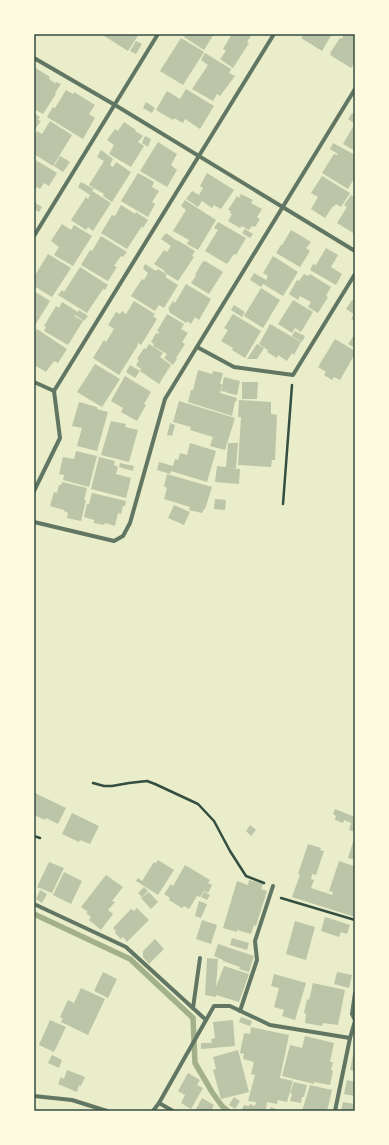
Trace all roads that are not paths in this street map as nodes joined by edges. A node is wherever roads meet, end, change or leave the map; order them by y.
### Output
1 (158, 34) edge
2 (274, 34) edge
3 (34, 58) edge
4 (355, 89) edge
5 (115, 105) junction
6 (199, 156) junction
7 (283, 207) junction
8 (34, 236) edge
9 (355, 251) edge
10 (355, 274) edge
11 (198, 346) junction
12 (34, 382) edge
13 (54, 391) junction
14 (34, 491) edge
15 (34, 522) edge
16 (274, 886) road end
17 (34, 904) edge
18 (200, 958) dead end
19 (355, 993) edge
20 (193, 1008) junction
21 (240, 1010) junction
22 (206, 1020) junction
23 (355, 1020) edge
24 (350, 1038) junction
25 (34, 1096) edge
26 (159, 1103) junction
27 (107, 1111) edge
28 (153, 1111) edge
29 (174, 1111) edge
30 (335, 1111) edge

1 - 5 street
2 - 6 street
3 - 5 street
4 - 7 street
5 - 6 street
5 - 8 street
6 - 7 street
6 - 13 street
7 - 9 street
7 - 11 street
10 - 11 street
11 - 15 street
12 - 13 street
13 - 14 street
16 - 21 street
17 - 20 street
18 - 20 street
19 - 23 street
20 - 22 street
21 - 22 street
21 - 24 street
22 - 26 street
23 - 24 street
24 - 30 street
25 - 27 street
26 - 28 street
26 - 29 street

